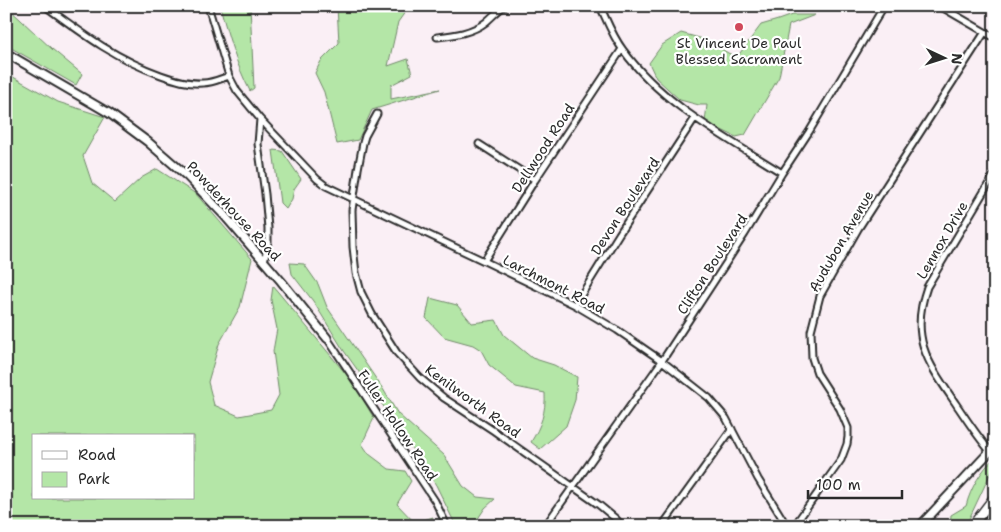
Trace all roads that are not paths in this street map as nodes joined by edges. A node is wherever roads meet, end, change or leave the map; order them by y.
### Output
1 (45, 6) edge
2 (208, 6) edge
3 (491, 6) edge
4 (504, 6) edge
5 (600, 6) edge
6 (884, 6) edge
7 (940, 6) edge
8 (496, 12) junction
9 (985, 32) junction
10 (437, 37) dead end
11 (995, 38) edge
12 (622, 49) junction
13 (6, 54) edge
14 (229, 76) junction
15 (377, 114) dead end
16 (695, 118) junction
17 (260, 119) junction
18 (479, 144) dead end
19 (782, 173) junction
20 (995, 173) edge
21 (535, 180) junction
22 (353, 199) junction
23 (484, 261) junction
24 (264, 262) junction
25 (575, 306) junction
26 (327, 338) joint
27 (662, 361) junction
28 (732, 429) junction
29 (992, 448) edge
30 (573, 486) junction
31 (995, 496) edge
32 (995, 512) edge
33 (447, 526) edge
34 (546, 526) edge
35 (622, 526) edge
36 (662, 526) edge
37 (787, 526) edge
38 (794, 526) edge
39 (920, 526) edge
40 (972, 526) edge
41 (985, 526) edge

1 - 14 street
2 - 14 street, Larchmont Road
3 - 8 street
4 - 8 street
5 - 12 street
6 - 19 street, Clifton Boulevard
7 - 9 street
8 - 10 street
9 - 11 street
9 - 38 street, Audubon Avenue
12 - 16 street
12 - 21 street, Dellwood Road
13 - 24 street, Powderhouse Road
14 - 17 street, Larchmont Road
15 - 22 street, Kenilworth Road
16 - 19 street
16 - 25 street, Devon Boulevard
17 - 22 street, Larchmont Road
17 - 24 street
18 - 21 street
19 - 27 street, Clifton Boulevard
20 - 29 street, Lennox Drive
21 - 23 street, Dellwood Road
22 - 23 street, Larchmont Road
22 - 30 street, Kenilworth Road
23 - 25 street, Larchmont Road
24 - 26 street, Powderhouse Road
25 - 27 street, Larchmont Road
26 - 33 street, Fuller Hollow Road
27 - 28 street, Larchmont Road
27 - 30 street, Clifton Boulevard
28 - 36 street
28 - 37 street, Larchmont Road
29 - 39 street
30 - 34 street, Clifton Boulevard
30 - 35 street, Kenilworth Road
31 - 40 main road
32 - 41 main road

